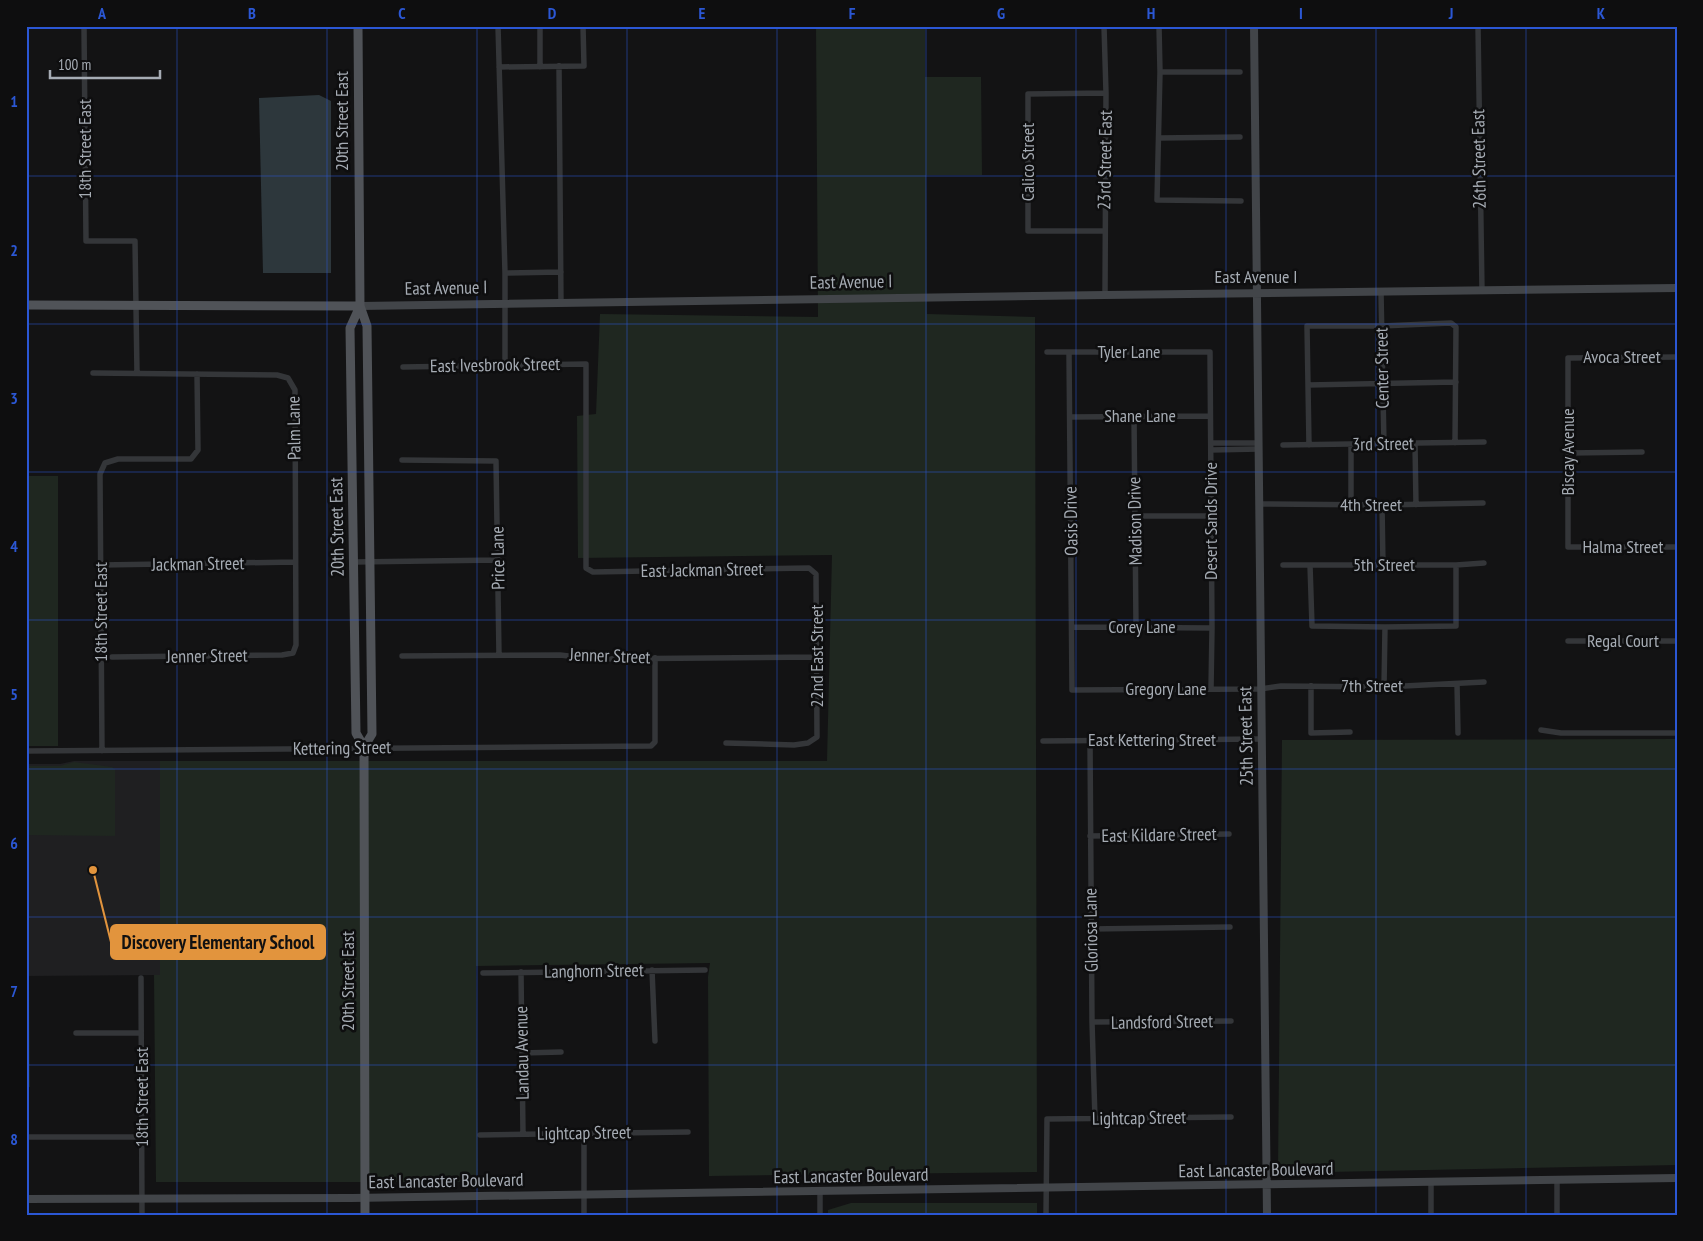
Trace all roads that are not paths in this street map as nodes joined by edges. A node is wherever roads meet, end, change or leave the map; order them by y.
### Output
1 (84, 26) edge
2 (358, 26) edge
3 (498, 26) edge
4 (540, 26) edge
5 (583, 26) edge
6 (1104, 26) edge
7 (1159, 26) edge
8 (1254, 26) edge
9 (1478, 26) edge
10 (540, 66) junction
11 (559, 66) junction
12 (499, 67) junction
13 (1160, 72) junction
14 (1240, 72) dead end
15 (1106, 92) junction
16 (1159, 138) junction
17 (1240, 138) dead end
18 (1241, 201) dead end
19 (1104, 231) junction
20 (505, 272) junction
21 (560, 272) junction
22 (1677, 288) edge
23 (1482, 291) junction
24 (1381, 292) junction
25 (1257, 293) junction
26 (1105, 294) junction
27 (504, 304) junction
28 (561, 304) junction
29 (26, 305) edge
30 (136, 305) junction
31 (360, 306) junction
32 (1381, 326) junction
33 (1047, 352) dead end
34 (1069, 352) junction
35 (1210, 352) joint
36 (1677, 357) edge
37 (1568, 358) joint
38 (505, 365) junction
39 (403, 367) dead end
40 (138, 372) junction
41 (93, 373) dead end
42 (197, 374) junction
43 (1456, 382) junction
44 (1308, 384) junction
45 (1383, 384) junction
46 (1134, 416) junction
47 (1210, 416) junction
48 (1070, 417) junction
49 (1455, 442) junction
50 (1484, 442) dead end
51 (1211, 443) junction
52 (1415, 444) junction
53 (1283, 445) dead end
54 (1309, 445) junction
55 (1351, 445) junction
56 (1384, 445) junction
57 (1259, 446) junction
58 (1211, 450) junction
59 (1569, 452) junction
60 (1642, 452) dead end
61 (402, 460) dead end
62 (1483, 503) dead end
63 (1260, 504) junction
64 (1351, 505) junction
65 (1416, 505) junction
66 (1382, 506) junction
67 (1134, 516) junction
68 (1211, 516) junction
69 (1568, 547) joint
70 (1677, 547) edge
71 (499, 560) junction
72 (296, 562) junction
73 (354, 562) junction
74 (370, 562) junction
75 (1484, 563) dead end
76 (1456, 564) junction
77 (101, 565) junction
78 (1283, 565) dead end
79 (1310, 565) junction
80 (1383, 565) junction
81 (586, 568) joint
82 (816, 574) joint
83 (1136, 626) junction
84 (1072, 627) junction
85 (1385, 627) junction
86 (1212, 628) junction
87 (1568, 641) dead end
88 (1677, 641) edge
89 (296, 645) joint
90 (499, 655) junction
91 (402, 656) dead end
92 (112, 657) dead end
93 (817, 657) junction
94 (655, 658) junction
95 (1484, 682) dead end
96 (1457, 684) junction
97 (1311, 686) junction
98 (1384, 686) junction
99 (1211, 689) junction
100 (1260, 689) junction
101 (1072, 690) joint
102 (1541, 730) dead end
103 (1350, 732) dead end
104 (1458, 733) dead end
105 (1677, 733) edge
106 (1261, 739) junction
107 (1090, 740) junction
108 (1043, 741) dead end
109 (726, 743) dead end
110 (364, 747) junction
111 (26, 751) edge
112 (102, 751) junction
113 (1228, 834) dead end
114 (1090, 836) junction
115 (1230, 927) dead end
116 (1091, 929) junction
117 (652, 970) junction
118 (705, 970) dead end
119 (521, 972) junction
120 (483, 973) dead end
121 (141, 978) dead end
122 (1231, 1021) dead end
123 (1092, 1022) junction
124 (76, 1032) dead end
125 (141, 1032) junction
126 (655, 1041) dead end
127 (561, 1052) dead end
128 (522, 1053) junction
129 (1231, 1117) dead end
130 (1095, 1119) junction
131 (688, 1132) dead end
132 (523, 1134) junction
133 (584, 1134) junction
134 (480, 1135) dead end
135 (26, 1137) edge
136 (142, 1137) junction
137 (1677, 1178) edge
138 (1557, 1179) junction
139 (1431, 1182) junction
140 (1266, 1185) junction
141 (1046, 1188) junction
142 (820, 1191) junction
143 (585, 1194) junction
144 (142, 1198) junction
145 (365, 1198) junction
146 (26, 1199) edge
147 (142, 1215) edge
148 (366, 1215) edge
149 (584, 1215) edge
150 (820, 1215) edge
151 (1046, 1215) edge
152 (1267, 1215) edge
153 (1431, 1215) edge
154 (1557, 1215) edge

1 - 30 street, 18th Street East
2 - 31 main road, 20th Street East
3 - 12 street
4 - 10 street
5 - 11 street
6 - 15 street, 23rd Street East
7 - 13 street
8 - 25 main road, 25th Street East
9 - 23 street, 26th Street East
10 - 11 street
10 - 12 street
11 - 21 street
12 - 20 street
13 - 14 street
13 - 16 street
15 - 19 street, 23rd Street East
15 - 19 street, Calico Street
16 - 17 street
16 - 18 street
19 - 26 street, 23rd Street East
20 - 21 street
20 - 27 street
21 - 28 street
22 - 23 main road, East Avenue I
23 - 24 main road, East Avenue I
24 - 25 main road, East Avenue I
24 - 32 street, Center Street
25 - 26 main road, East Avenue I
25 - 57 main road, 25th Street East
26 - 28 main road, East Avenue I
27 - 28 main road, East Avenue I
27 - 31 main road, East Avenue I
27 - 38 street
29 - 30 main road, East Avenue I
30 - 31 main road, East Avenue I
30 - 40 street
31 - 73 main road, 20th Street East
31 - 74 main road, 20th Street East
32 - 43 street
32 - 44 street
32 - 45 street, Center Street
33 - 34 street, Tyler Lane
34 - 35 street, Tyler Lane
34 - 48 street, Oasis Drive
35 - 47 street, Desert Sands Drive
36 - 37 street, Avoca Street
37 - 59 street, Biscay Avenue
38 - 39 street, East Ivesbrook Street
38 - 81 street, East Ivesbrook Street
40 - 41 street, Palm Lane
40 - 42 street, Palm Lane
42 - 72 street, Palm Lane
42 - 77 street, 18th Street East
43 - 45 street
43 - 49 street
44 - 45 street
44 - 54 street
45 - 56 street, Center Street
46 - 47 street, Shane Lane
46 - 48 street, Shane Lane
46 - 67 street, Madison Drive
47 - 51 street, Desert Sands Drive
48 - 84 street, Oasis Drive
49 - 50 street, 3rd Street
49 - 52 street, 3rd Street
51 - 57 street
51 - 58 street, Desert Sands Drive
52 - 56 street, 3rd Street
52 - 65 street
53 - 54 street, 3rd Street
54 - 55 street, 3rd Street
55 - 56 street, 3rd Street
55 - 64 street
57 - 58 street
57 - 63 main road, 25th Street East
58 - 68 street, Desert Sands Drive
59 - 60 street
59 - 69 street, Biscay Avenue
61 - 71 street, Price Lane
62 - 65 street, 4th Street
63 - 64 street, 4th Street
63 - 100 main road, 25th Street East
64 - 66 street, 4th Street
65 - 66 street, 4th Street
66 - 80 street
67 - 68 street
67 - 83 street, Madison Drive
68 - 86 street, Desert Sands Drive
69 - 70 street, Halma Street
71 - 74 street
71 - 90 street, Price Lane
72 - 77 street, Jackman Street
72 - 89 street, Palm Lane
73 - 74 street
73 - 110 main road, 20th Street East
74 - 110 main road, 20th Street East
75 - 76 street, 5th Street
76 - 80 street, 5th Street
76 - 85 street
77 - 112 street, 18th Street East
78 - 79 street, 5th Street
79 - 80 street, 5th Street
79 - 85 street
81 - 82 street, East Jackman Street
82 - 93 street, 22nd East Street
83 - 84 street, Corey Lane
83 - 86 street, Corey Lane
84 - 101 street, Oasis Drive
85 - 98 street
86 - 99 street, Desert Sands Drive
87 - 88 street, Regal Court
89 - 92 street, Jenner Street
90 - 91 street, Jenner Street
90 - 94 street, Jenner Street
93 - 94 street, Jenner Street
93 - 109 street, 22nd East Street
94 - 110 street, Kettering Street
95 - 96 street, 7th Street
96 - 98 street, 7th Street
96 - 104 street
97 - 98 street, 7th Street
97 - 100 street, 7th Street
97 - 103 street
99 - 100 street, Gregory Lane
99 - 101 street, Gregory Lane
100 - 106 main road, 25th Street East
102 - 105 street
106 - 107 street, East Kettering Street
106 - 140 main road, 25th Street East
107 - 108 street, East Kettering Street
107 - 114 street, Gloriosa Lane
110 - 112 street, Kettering Street
110 - 145 main road, 20th Street East
111 - 112 street, Kettering Street
113 - 114 street, East Kildare Street
114 - 116 street, Gloriosa Lane
115 - 116 street
116 - 123 street, Gloriosa Lane
117 - 118 street, Langhorn Street
117 - 119 street, Langhorn Street
117 - 126 street
119 - 120 street, Langhorn Street
119 - 128 street, Landau Avenue
121 - 125 street, 18th Street East
122 - 123 street, Landsford Street
123 - 130 street, Gloriosa Lane
124 - 125 street
125 - 136 street, 18th Street East
127 - 128 street
128 - 132 street, Landau Avenue
129 - 130 street, Lightcap Street
130 - 141 street, Lightcap Street
131 - 133 street, Lightcap Street
132 - 133 street, Lightcap Street
132 - 134 street, Lightcap Street
133 - 143 street
135 - 136 street
136 - 144 street, 18th Street East
137 - 138 main road, East Lancaster Boulevard
138 - 139 main road, East Lancaster Boulevard
138 - 154 street
139 - 140 main road, East Lancaster Boulevard
139 - 153 street
140 - 141 main road, East Lancaster Boulevard
140 - 152 main road, 25th Street East
141 - 142 main road, East Lancaster Boulevard
141 - 151 street
142 - 143 main road, East Lancaster Boulevard
142 - 150 street
143 - 145 main road, East Lancaster Boulevard
143 - 149 street
144 - 145 main road, East Lancaster Boulevard
144 - 146 main road, East Lancaster Boulevard
144 - 147 street, 18th Street East
145 - 148 main road, 20th Street East

